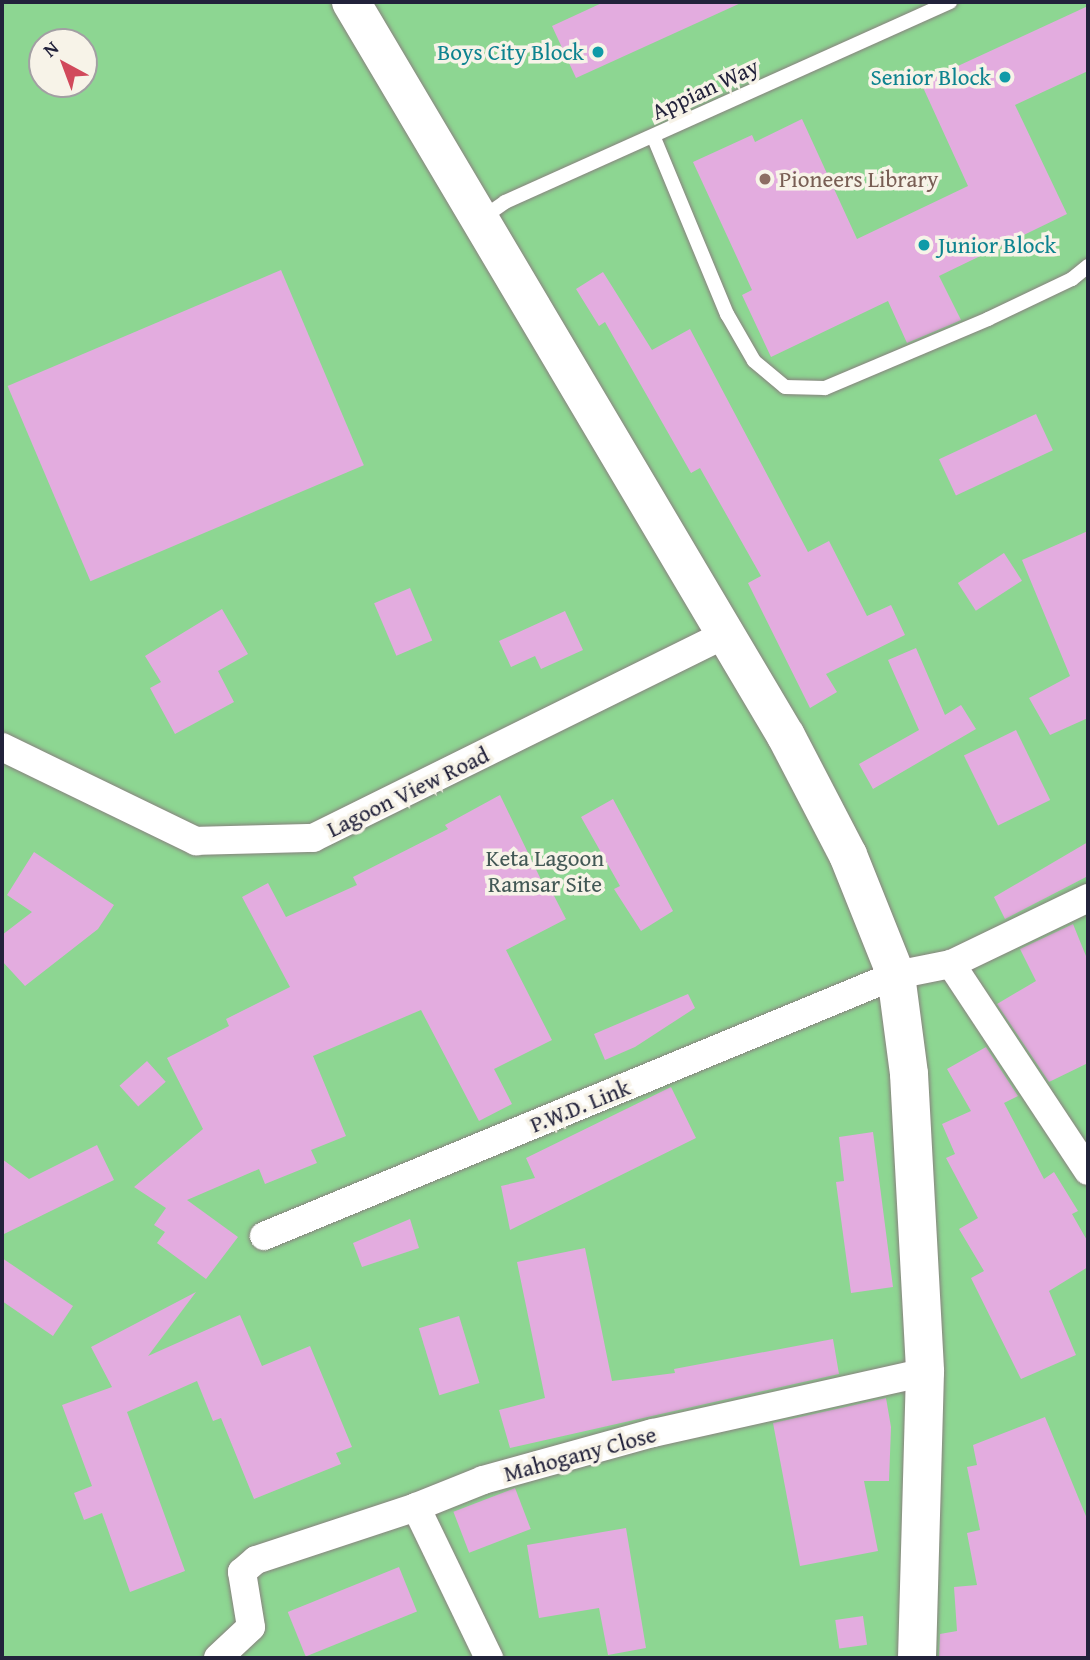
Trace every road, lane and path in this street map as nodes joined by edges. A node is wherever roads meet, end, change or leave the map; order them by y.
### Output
1 (352, 2) edge
2 (950, 2) edge
3 (654, 138) junction
4 (480, 220) junction
5 (1088, 266) edge
6 (725, 635) junction
7 (2, 747) edge
8 (1088, 898) edge
9 (951, 964) junction
10 (897, 975) junction
11 (1088, 1171) edge
12 (264, 1236) dead end
13 (925, 1372) junction
14 (416, 1507) junction
15 (218, 1658) edge
16 (489, 1658) edge
17 (917, 1658) edge

1 - 4 main road
2 - 3 lane, Appian Way
3 - 4 lane, Appian Way
3 - 5 lane
4 - 6 main road
6 - 7 street, Lagoon View Road
6 - 10 main road
8 - 9 street, P.W.D. Link
9 - 10 street, P.W.D. Link
9 - 11 street
10 - 12 street, P.W.D. Link
10 - 13 main road
13 - 14 street, Mahogany Close
13 - 17 main road
14 - 15 street, Mahogany Close
14 - 16 street

